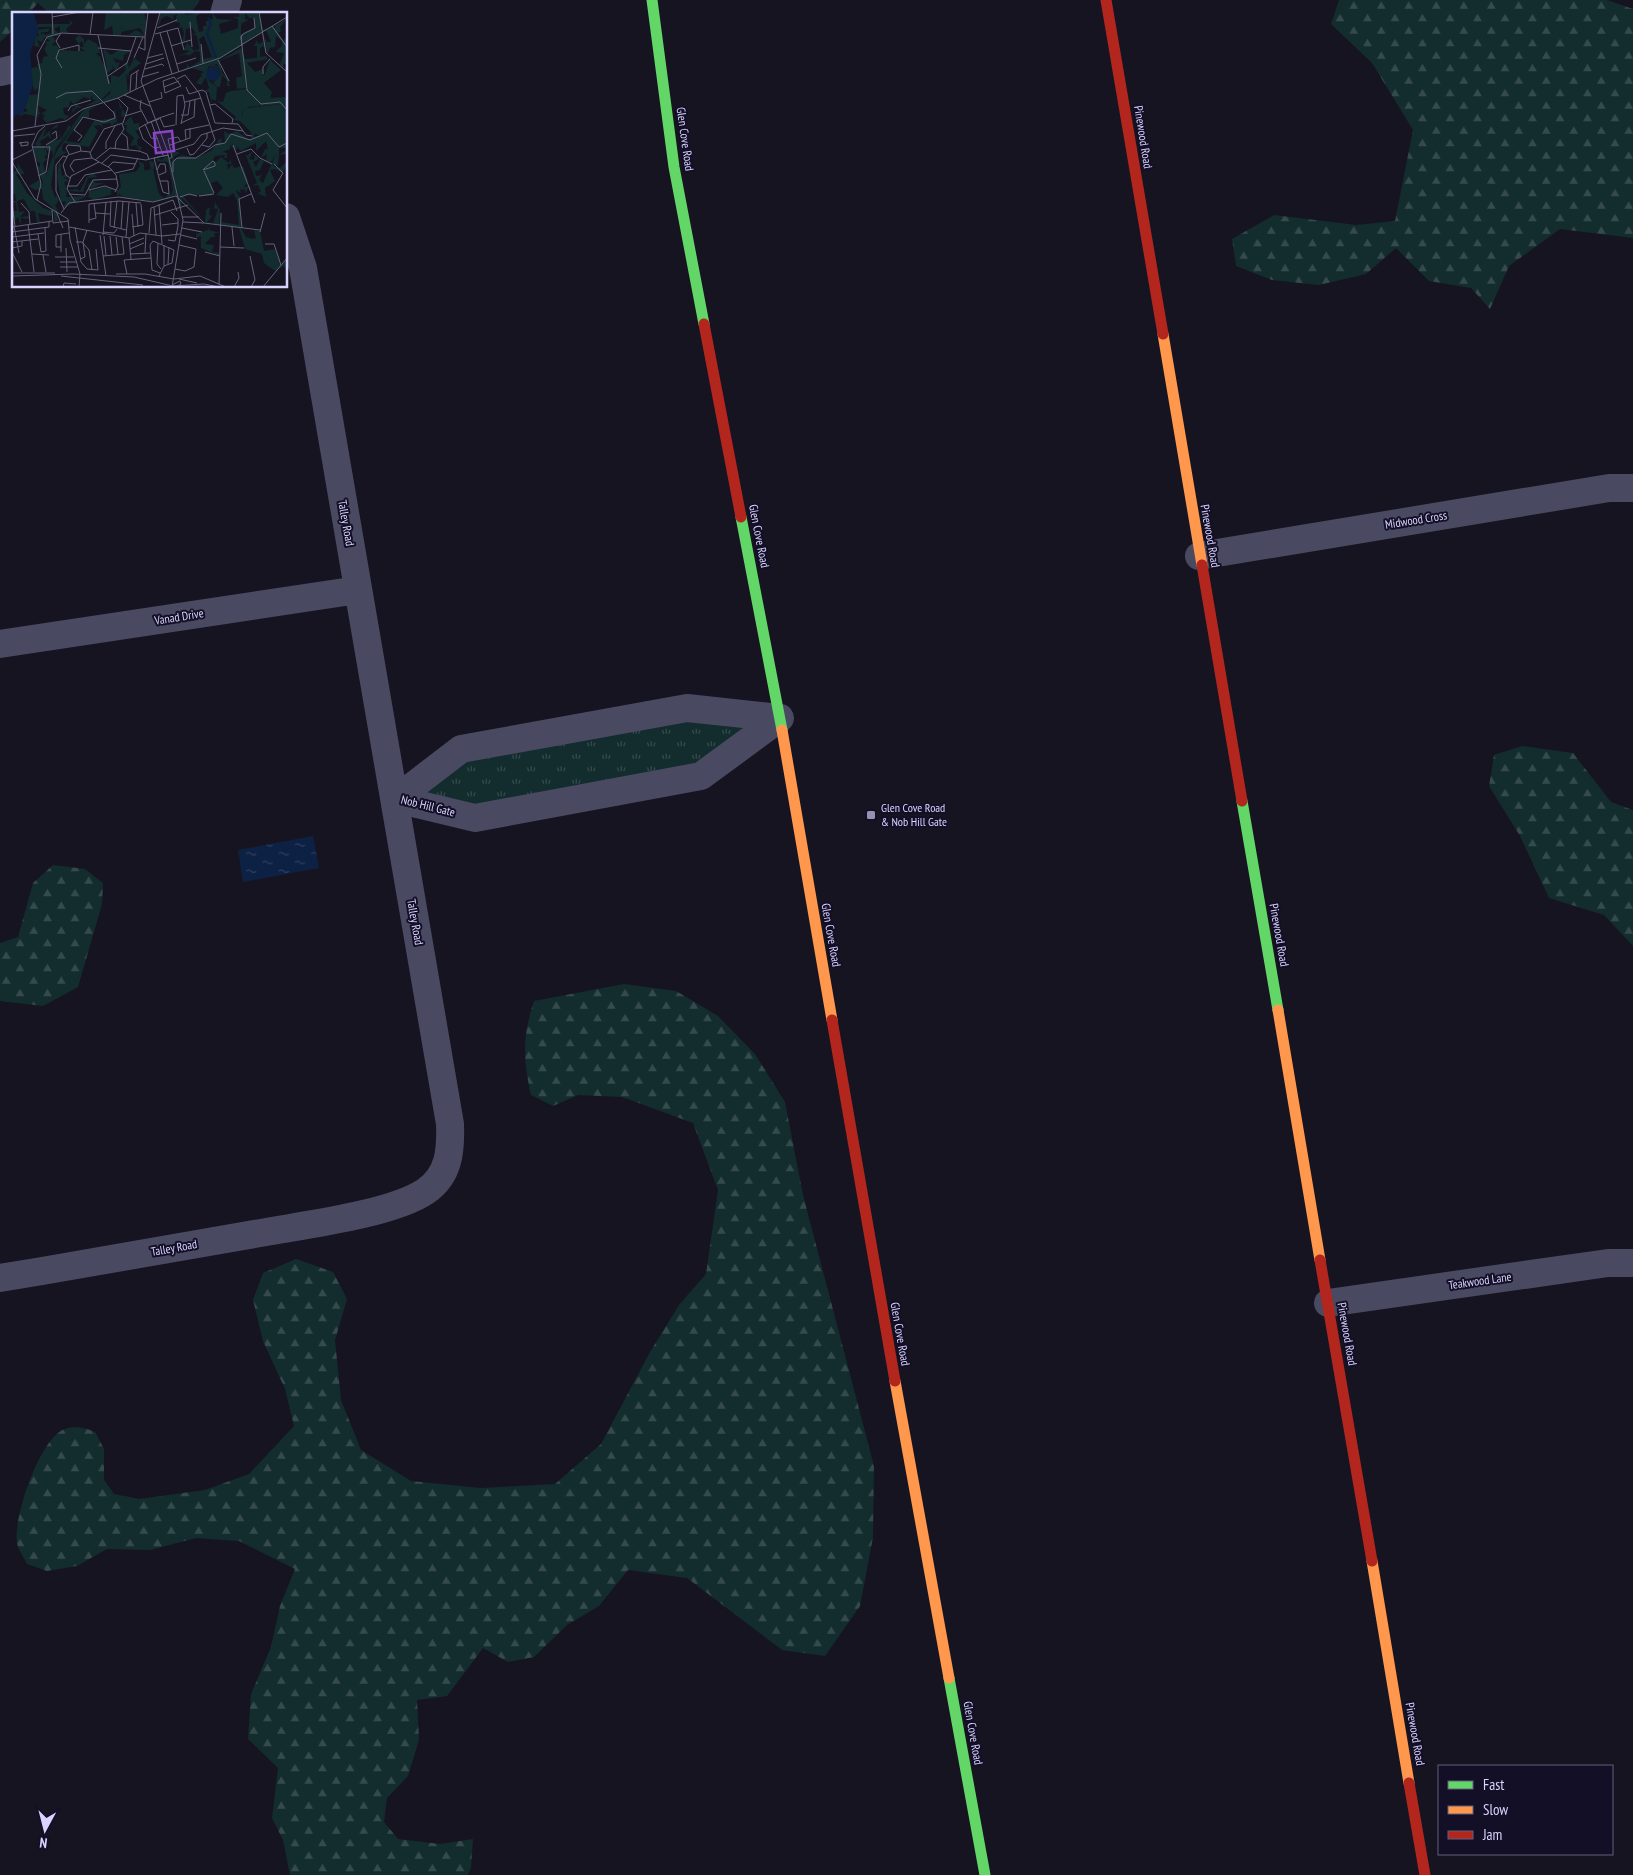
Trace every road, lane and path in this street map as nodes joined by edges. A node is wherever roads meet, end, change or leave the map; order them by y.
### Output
1 (652, 0) edge
2 (1106, 0) edge
3 (288, 223) edge
4 (1633, 488) edge
5 (1199, 556) junction
6 (358, 590) junction
7 (0, 644) edge
8 (780, 718) junction
9 (396, 799) junction
10 (1633, 1263) edge
11 (0, 1278) edge
12 (1328, 1303) junction
13 (985, 1875) edge
14 (1425, 1875) edge

1 - 8 street, Glen Cove Road
2 - 5 street, Pinewood Road
3 - 6 street, Talley Road
4 - 5 street, Midwood Cross
5 - 12 street, Pinewood Road
6 - 7 street, Vanad Drive
6 - 9 street, Talley Road
8 - 9 street, Nob Hill Gate
8 - 9 street, Nob Hill Gate
8 - 13 street, Glen Cove Road
9 - 11 street, Talley Road
10 - 12 street, Teakwood Lane
12 - 14 street, Pinewood Road

